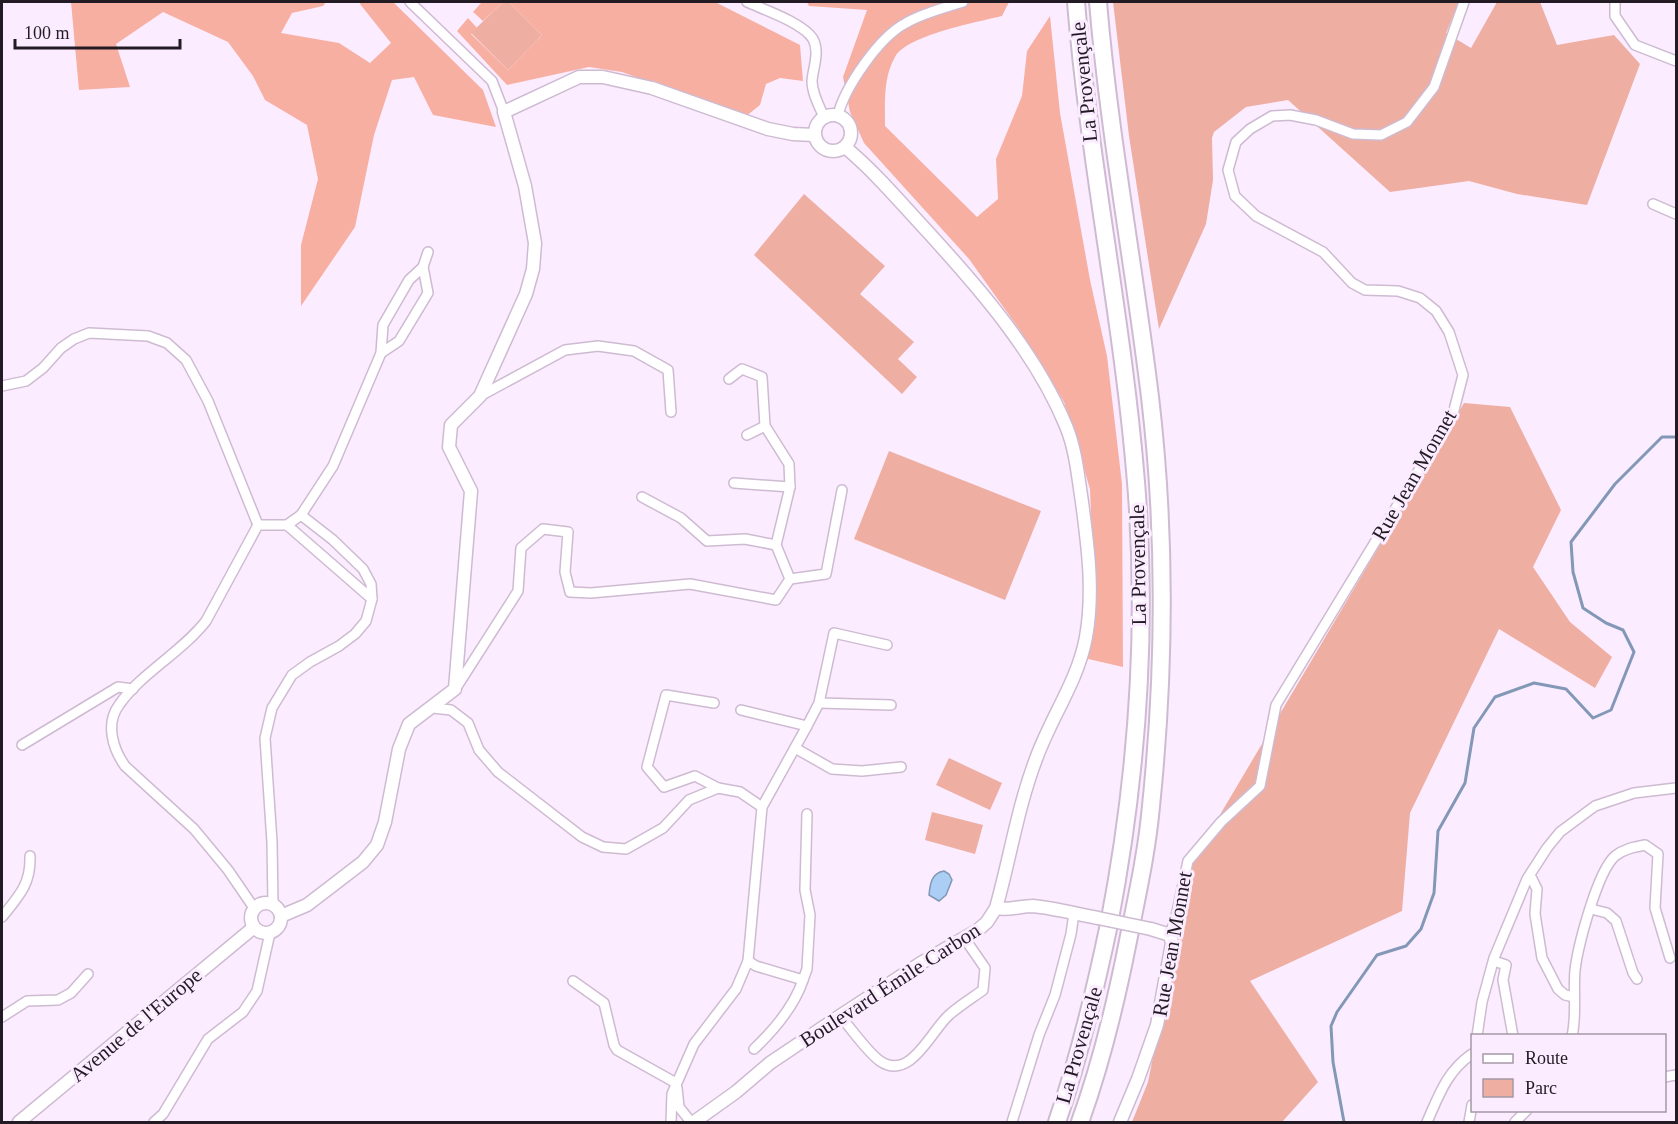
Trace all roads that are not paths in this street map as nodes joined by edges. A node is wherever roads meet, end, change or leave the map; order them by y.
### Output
1 (410, 2) edge
2 (747, 2) edge
3 (963, 2) edge
4 (1076, 2) edge
5 (1098, 2) edge
6 (1464, 2) edge
7 (1615, 2) edge
8 (1677, 61) edge
9 (504, 112) junction
10 (838, 115) junction
11 (824, 117) junction
12 (814, 135) junction
13 (845, 147) junction
14 (1653, 204) dead end
15 (1677, 214) edge
16 (428, 252) dead end
17 (423, 267) junction
18 (381, 353) junction
19 (729, 379) dead end
20 (2, 386) edge
21 (480, 396) junction
22 (671, 412) dead end
23 (765, 426) junction
24 (747, 435) dead end
25 (734, 483) dead end
26 (790, 487) junction
27 (842, 490) dead end
28 (642, 497) dead end
29 (301, 515) junction
30 (258, 525) junction
31 (287, 525) junction
32 (776, 545) junction
33 (790, 579) junction
34 (372, 599) junction
35 (887, 645) dead end
36 (133, 689) junction
37 (455, 689) junction
38 (714, 703) dead end
39 (819, 703) junction
40 (891, 705) dead end
41 (432, 708) junction
42 (741, 710) dead end
43 (807, 726) junction
44 (22, 746) dead end
45 (795, 748) junction
46 (901, 767) dead end
47 (718, 788) junction
48 (1677, 788) edge
49 (762, 807) junction
50 (807, 814) dead end
51 (30, 856) dead end
52 (1530, 875) junction
53 (273, 905) junction
54 (254, 908) junction
55 (996, 908) junction
56 (1591, 909) junction
57 (1074, 913) junction
58 (281, 916) junction
59 (2, 917) edge
60 (253, 928) junction
61 (270, 933) junction
62 (1170, 935) junction
63 (964, 939) junction
64 (1670, 958) dead end
65 (748, 961) junction
66 (1494, 961) junction
67 (88, 974) dead end
68 (1637, 979) dead end
69 (803, 980) junction
70 (573, 981) dead end
71 (1574, 996) junction
72 (840, 1016) junction
73 (2, 1017) edge
74 (1477, 1034) edge
75 (1513, 1034) edge
76 (1572, 1034) edge
77 (754, 1049) dead end
78 (1471, 1055) edge
79 (676, 1083) junction
80 (19, 1122) edge
81 (154, 1122) edge
82 (671, 1122) edge
83 (693, 1122) edge
84 (1012, 1122) edge
85 (1057, 1122) edge
86 (1080, 1122) edge
87 (1120, 1122) edge
88 (1427, 1122) edge

1 - 9 street
2 - 11 street
3 - 10 street
4 - 85 highway, La Provençale
5 - 86 highway, La Provençale
6 - 62 street, Rue Jean Monnet
7 - 8 street
9 - 12 street
9 - 21 street
10 - 11 street
10 - 13 street
11 - 12 street
12 - 13 street
13 - 55 street
14 - 15 street
16 - 17 street
17 - 18 street
17 - 18 street
18 - 29 street
19 - 23 street
20 - 30 street
21 - 22 street
21 - 37 street
23 - 24 street
23 - 26 street
25 - 26 street
26 - 32 street
27 - 33 street
28 - 32 street
29 - 31 street
29 - 34 street
30 - 31 street
30 - 36 street
31 - 34 street
32 - 33 street
33 - 37 street
34 - 53 street
35 - 39 street
36 - 44 street
36 - 54 street
37 - 41 street
38 - 47 street
39 - 40 street
39 - 43 street
41 - 47 street
41 - 58 street
42 - 43 street
43 - 45 street
45 - 46 street
45 - 49 street
47 - 49 street
48 - 52 street
49 - 65 street
50 - 69 street
51 - 59 street
52 - 66 street
52 - 71 street
53 - 54 street
53 - 58 street
54 - 60 street
55 - 57 street, Boulevard Émile Carbon
55 - 63 street, Boulevard Émile Carbon
56 - 64 street
56 - 68 street
56 - 71 street
57 - 62 street, Boulevard Émile Carbon, bridge
57 - 84 street
58 - 61 street
60 - 61 street
60 - 80 street, Avenue de l'Europe
61 - 81 street
62 - 87 street, Rue Jean Monnet
63 - 72 street, Boulevard Émile Carbon
63 - 72 street
65 - 69 street
65 - 79 street
66 - 74 street
66 - 75 street
67 - 73 street
69 - 77 street
70 - 79 street
71 - 76 street
72 - 83 street, Boulevard Émile Carbon
78 - 88 street
79 - 82 street
79 - 83 street

